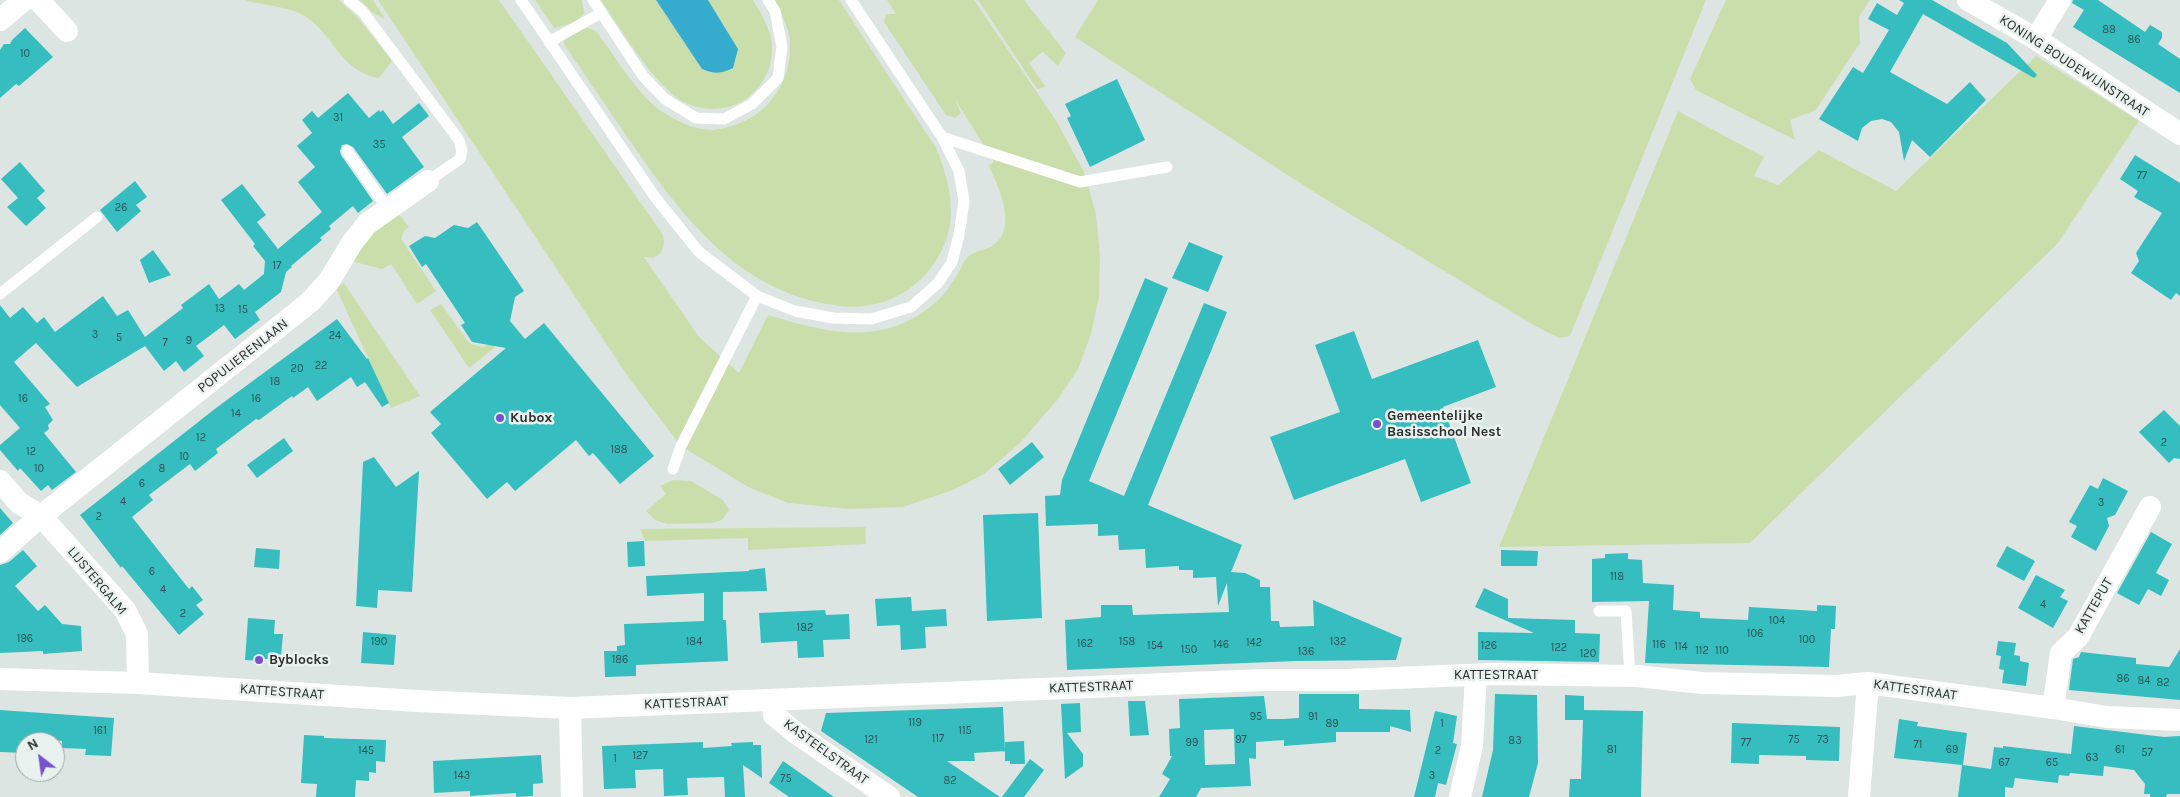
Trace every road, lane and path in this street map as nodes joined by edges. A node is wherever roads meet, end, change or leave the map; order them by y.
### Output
1 (24, 0) edge
2 (38, 0) edge
3 (349, 0) edge
4 (521, 0) edge
5 (592, 0) edge
6 (768, 0) edge
7 (851, 0) edge
8 (1968, 0) edge
9 (2060, 0) edge
10 (601, 13) junction
11 (0, 20) edge
12 (67, 31) dead end
13 (2036, 39) junction
14 (549, 42) junction
15 (2180, 134) edge
16 (942, 138) junction
17 (347, 151) dead end
18 (1167, 167) dead end
19 (428, 181) joint
20 (388, 209) junction
21 (97, 217) dead end
22 (0, 294) edge
23 (757, 296) junction
24 (673, 469) dead end
25 (0, 481) edge
26 (2150, 507) dead end
27 (42, 516) junction
28 (0, 552) edge
29 (1599, 611) dead end
30 (1476, 675) junction
31 (1630, 676) junction
32 (0, 679) edge
33 (138, 683) junction
34 (1868, 683) junction
35 (773, 700) junction
36 (570, 708) junction
37 (2053, 708) junction
38 (2180, 720) edge
39 (572, 797) edge
40 (889, 797) edge
41 (1460, 797) edge
42 (1860, 797) edge

1 - 11 street
2 - 12 street
3 - 19 lane
4 - 14 lane
5 - 10 lane
6 - 10 lane
7 - 16 lane
8 - 13 street, KONING BOUDEWIJNSTRAAT
9 - 13 street
10 - 14 lane
13 - 15 street, KONING BOUDEWIJNSTRAAT
14 - 23 lane
16 - 18 lane
16 - 23 lane
17 - 20 lane
19 - 20 street, POPULIERENLAAN
20 - 27 street, POPULIERENLAAN
21 - 22 lane
23 - 24 lane
25 - 27 street, LIJSTERGALM
26 - 37 street, KATTEPUT
27 - 28 street
27 - 33 street, LIJSTERGALM
29 - 31 lane
30 - 31 street, KATTESTRAAT
30 - 35 street, KATTESTRAAT
30 - 41 street
31 - 34 street, KATTESTRAAT
32 - 33 street, KATTESTRAAT
33 - 36 street, KATTESTRAAT
34 - 37 street, KATTESTRAAT
34 - 42 street
35 - 36 street, KATTESTRAAT
35 - 40 street, KASTEELSTRAAT
36 - 39 street
37 - 38 street, KATTESTRAAT

